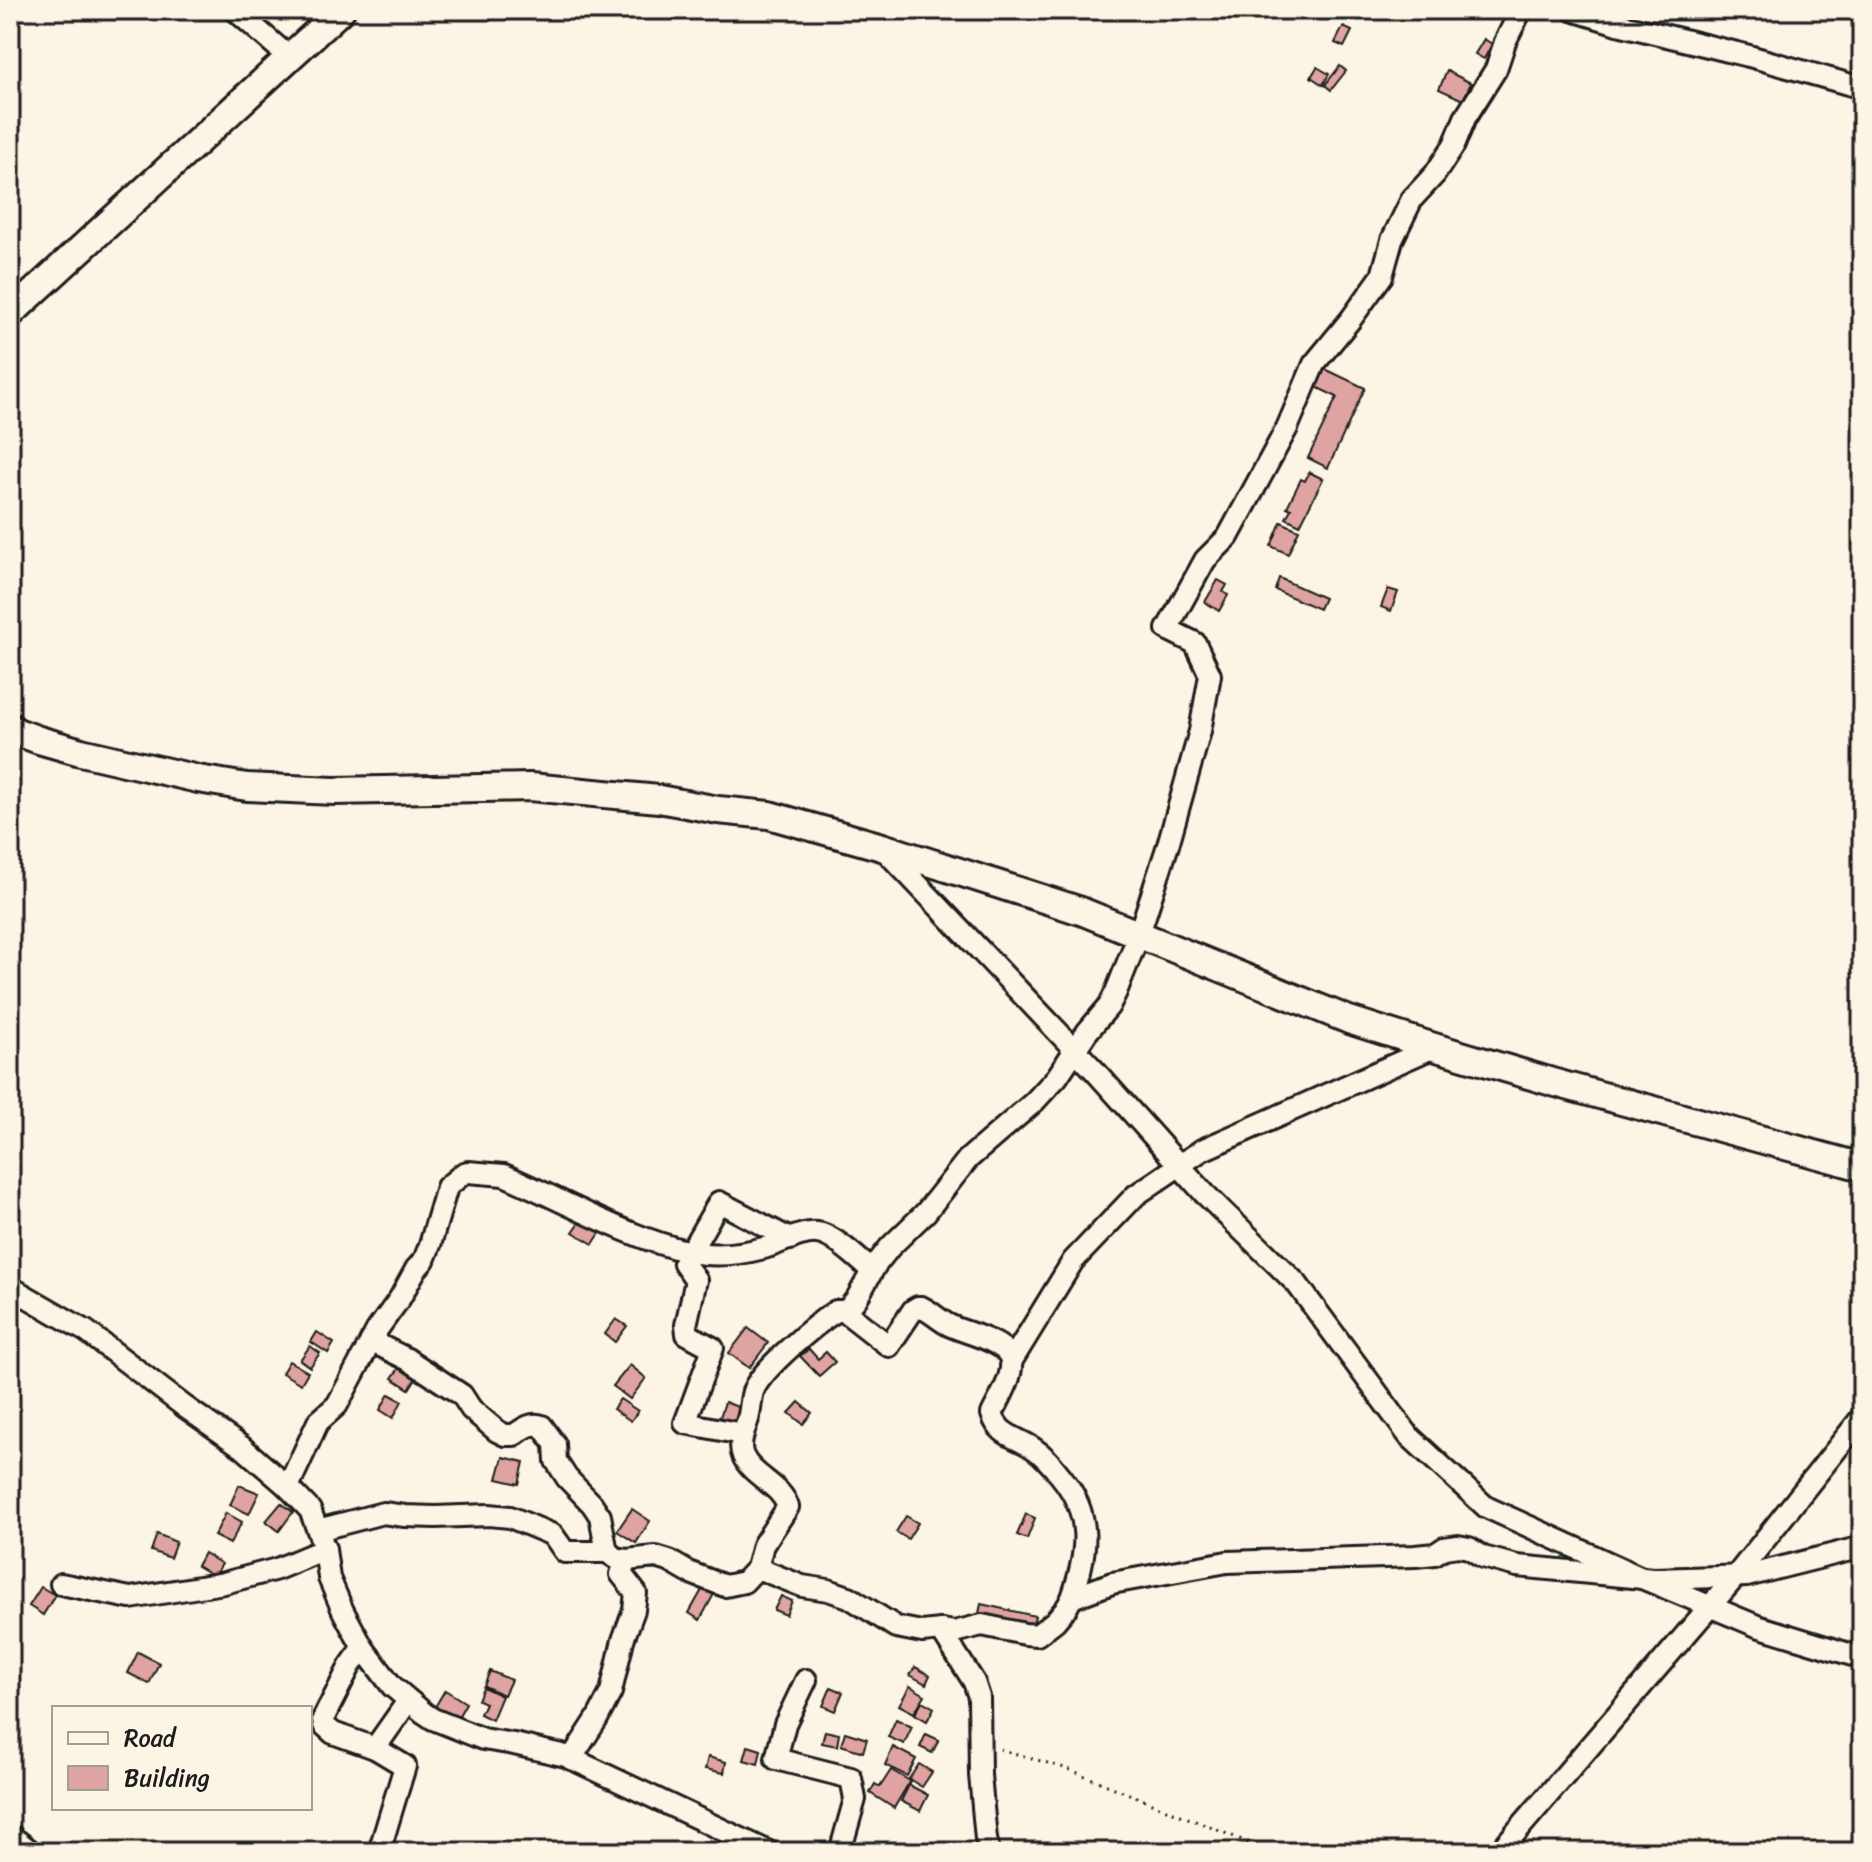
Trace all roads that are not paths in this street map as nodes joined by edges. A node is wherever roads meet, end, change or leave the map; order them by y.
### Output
1 (235, 10) edge
2 (341, 10) edge
3 (1521, 10) edge
4 (1572, 10) edge
5 (290, 58) junction
6 (1862, 88) edge
7 (10, 314) edge
8 (10, 727) edge
9 (882, 847) junction
10 (1139, 934) junction
11 (1434, 1047) junction
12 (1076, 1050) junction
13 (1179, 1165) junction
14 (1862, 1167) edge
15 (790, 1239) junction
16 (690, 1252) junction
17 (872, 1271) junction
18 (10, 1287) edge
19 (844, 1311) junction
20 (371, 1341) junction
21 (1011, 1362) junction
22 (1862, 1417) edge
23 (742, 1434) junction
24 (288, 1487) junction
25 (321, 1539) junction
26 (1862, 1547) edge
27 (617, 1556) junction
28 (757, 1568) junction
29 (1736, 1576) junction
30 (1642, 1578) junction
31 (61, 1584) dead end
32 (1072, 1598) junction
33 (1710, 1606) junction
34 (941, 1630) junction
35 (363, 1648) junction
36 (1862, 1658) edge
37 (806, 1680) dead end
38 (408, 1701) junction
39 (375, 1748) junction
40 (571, 1759) junction
41 (10, 1839) edge
42 (27, 1852) edge
43 (379, 1852) edge
44 (769, 1852) edge
45 (840, 1852) edge
46 (989, 1852) edge
47 (1499, 1852) edge

1 - 5 street
2 - 5 street
3 - 10 street
4 - 6 street
5 - 7 street
8 - 9 street
9 - 10 street
9 - 12 street
10 - 11 street
10 - 12 street
11 - 13 street
11 - 14 street
12 - 13 street
12 - 17 street
13 - 21 street
13 - 30 street
15 - 16 street
15 - 16 street
15 - 17 street
16 - 20 street
16 - 23 street
17 - 19 street
18 - 24 street
19 - 21 street
19 - 23 street
20 - 24 street
20 - 27 street
21 - 32 street
22 - 29 street
23 - 28 street
24 - 25 street
25 - 27 street
25 - 31 street
25 - 35 street
26 - 29 street
27 - 28 street
27 - 40 street
28 - 34 street
29 - 30 street
29 - 33 street
30 - 32 street
30 - 33 street
32 - 34 street
33 - 36 street
33 - 47 street
34 - 46 street
35 - 38 street
35 - 39 street
37 - 45 street
38 - 39 street
38 - 40 street
39 - 43 street
40 - 44 street
41 - 42 street

